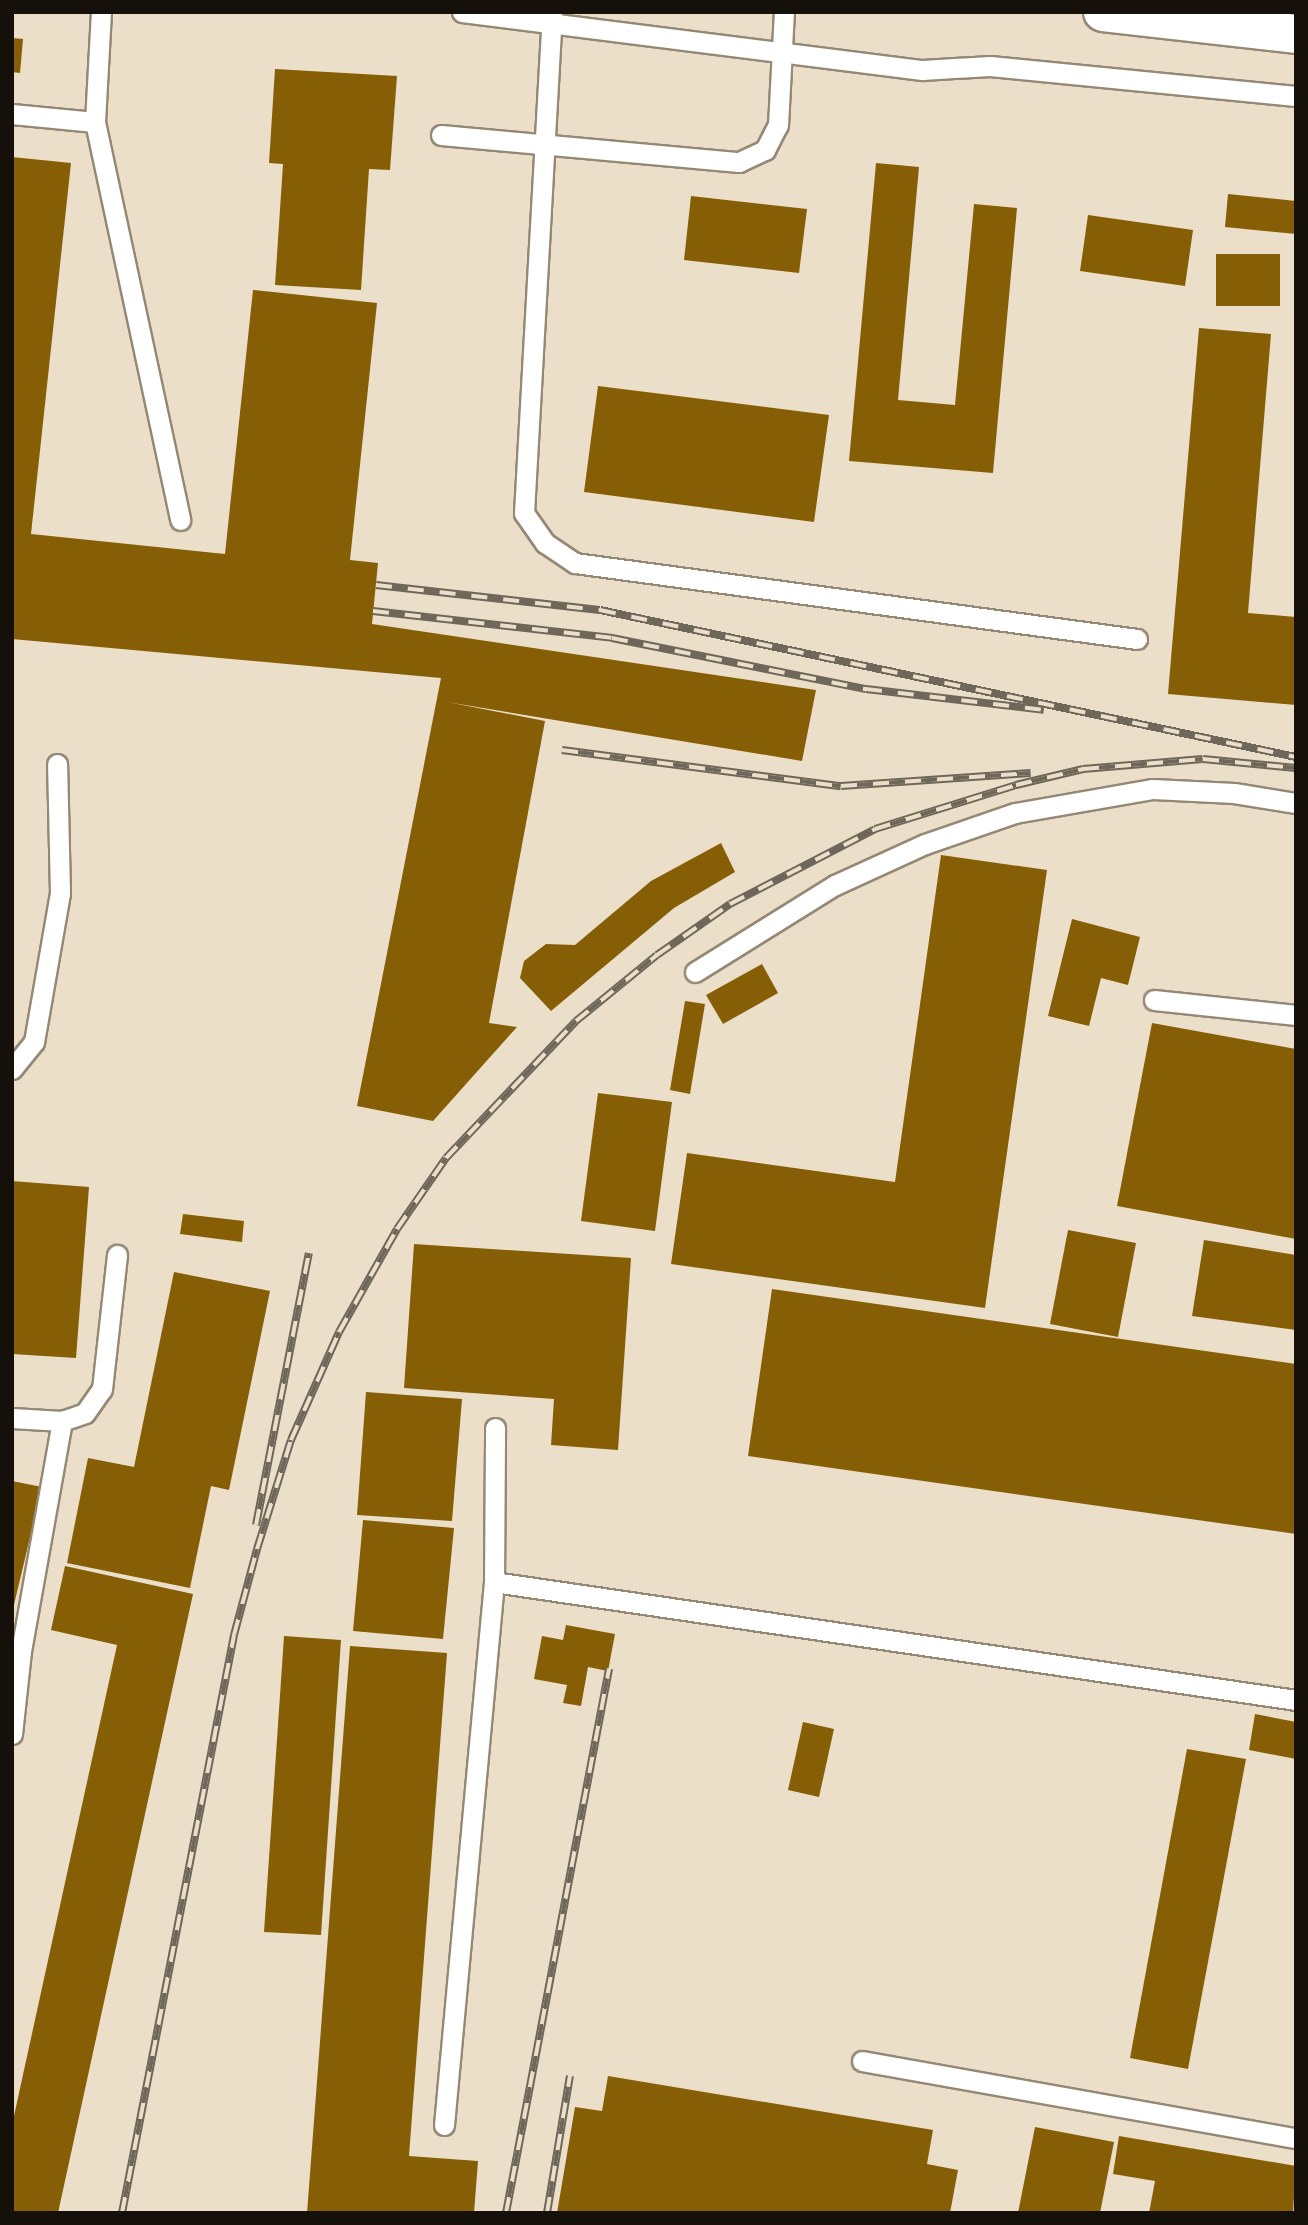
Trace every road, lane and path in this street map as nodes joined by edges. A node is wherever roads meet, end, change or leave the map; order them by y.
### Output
1 (101, 12) edge
2 (462, 12) edge
3 (784, 12) edge
4 (1104, 12) edge
5 (552, 18) edge
6 (1296, 34) edge
7 (781, 56) junction
8 (1296, 96) edge
9 (12, 114) edge
10 (95, 122) junction
11 (441, 135) dead end
12 (548, 143) junction
13 (180, 520) dead end
14 (1137, 639) dead end
15 (57, 764) dead end
16 (1296, 803) edge
17 (695, 972) dead end
18 (1154, 1000) dead end
19 (1296, 1014) edge
20 (12, 1069) edge
21 (117, 1255) dead end
22 (12, 1418) edge
23 (62, 1421) junction
24 (495, 1428) dead end
25 (494, 1582) junction
26 (1296, 1700) edge
27 (12, 1734) edge
28 (862, 2061) dead end
29 (444, 2125) dead end
30 (1296, 2137) edge

1 - 10 lane
2 - 5 lane
3 - 7 lane
4 - 6 street
5 - 7 lane
5 - 12 lane
7 - 8 lane
7 - 12 lane
9 - 10 lane
10 - 13 lane
11 - 12 lane
12 - 14 lane
15 - 20 lane
16 - 17 lane
18 - 19 lane
21 - 23 lane
22 - 23 lane
23 - 27 lane
24 - 25 lane
25 - 26 lane
25 - 29 lane
28 - 30 lane

